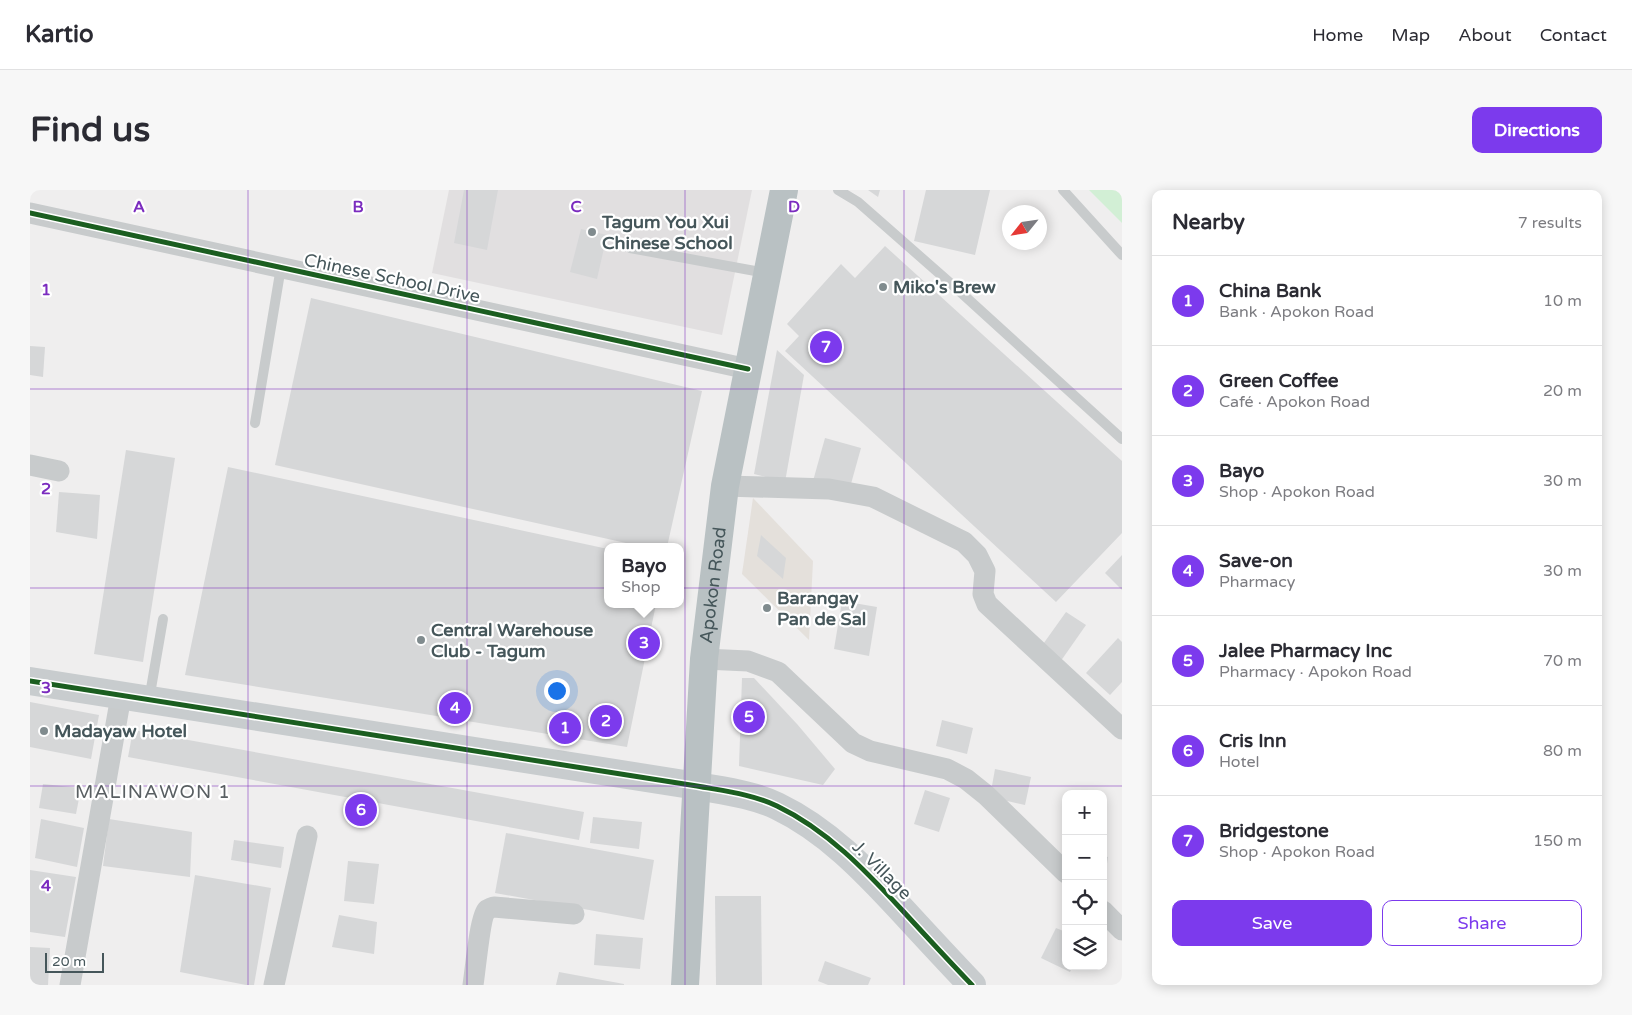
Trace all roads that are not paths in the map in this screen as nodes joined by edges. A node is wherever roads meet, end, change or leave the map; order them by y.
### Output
1 (784, 190) edge
2 (838, 190) edge
3 (1063, 190) edge
4 (30, 213) edge
5 (630, 248) dead end
6 (1122, 255) edge
7 (281, 267) junction
8 (767, 274) junction
9 (748, 369) junction
10 (255, 423) dead end
11 (1122, 439) edge
12 (30, 465) edge
13 (59, 471) dead end
14 (725, 486) junction
15 (163, 619) dead end
16 (704, 659) junction
17 (30, 681) edge
18 (121, 696) junction
19 (149, 700) junction
20 (1122, 729) edge
21 (697, 786) junction
22 (307, 836) dead end
23 (1062, 869) edge
24 (574, 914) dead end
25 (1107, 915) edge
26 (1122, 930) edge
27 (70, 985) edge
28 (274, 985) edge
29 (473, 985) edge
30 (685, 985) edge
31 (972, 985) edge

1 - 8 highway, Apokon Road
2 - 11 lane
3 - 6 lane
4 - 7 street, Chinese School Drive
5 - 8 lane
7 - 9 street, Chinese School Drive
7 - 10 lane
8 - 9 highway, Apokon Road
9 - 14 highway, Apokon Road
12 - 13 street
14 - 16 highway, Apokon Road
14 - 20 street
15 - 19 lane
16 - 21 highway, Apokon Road
16 - 23 street
17 - 18 street, J. Village
18 - 19 street, J. Village
18 - 27 street
19 - 21 street, J. Village
21 - 30 highway, Apokon Road
21 - 31 street, J. Village
22 - 28 street
24 - 29 street
25 - 26 street

